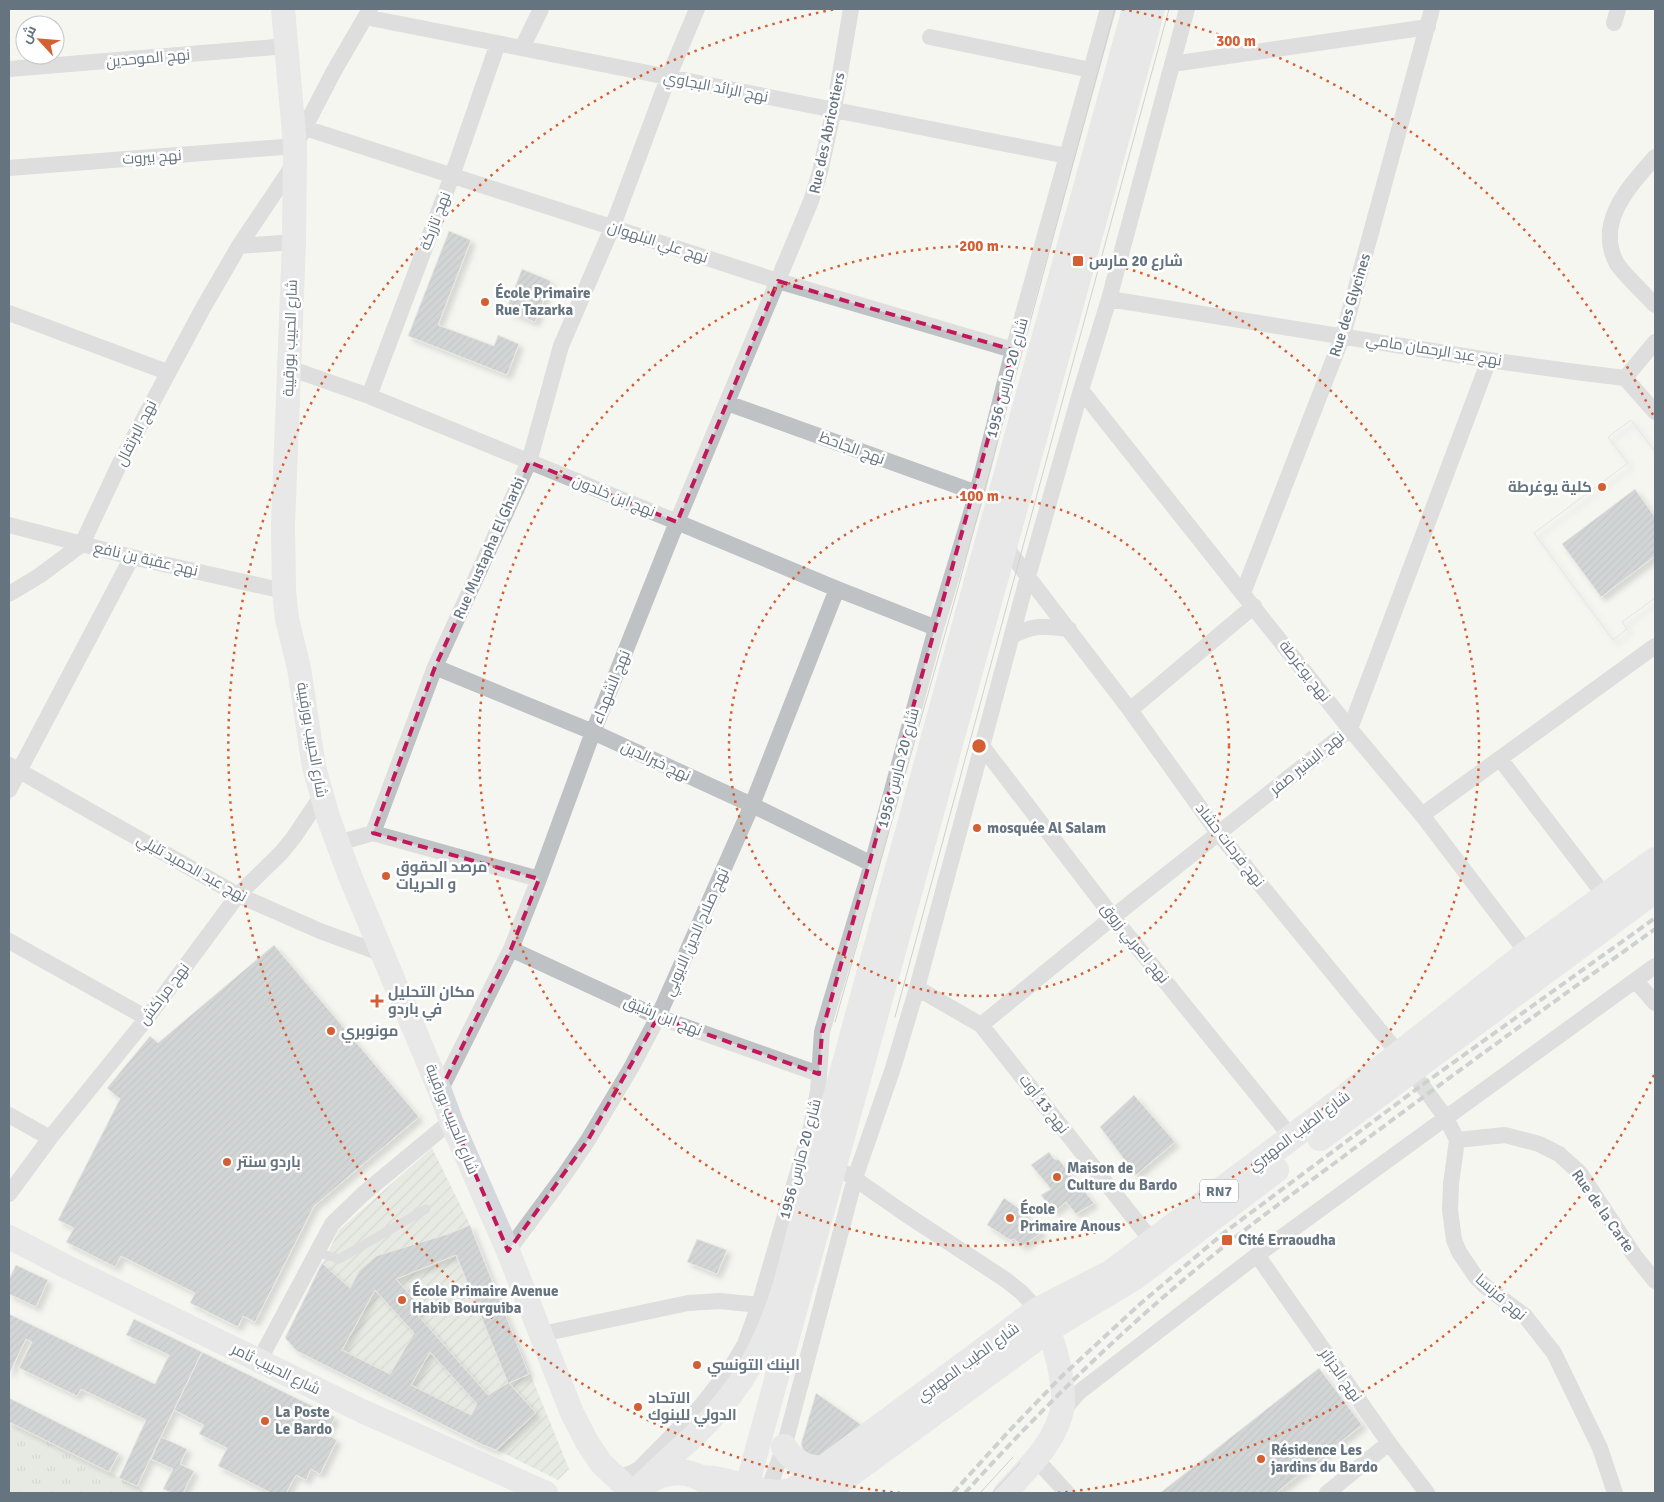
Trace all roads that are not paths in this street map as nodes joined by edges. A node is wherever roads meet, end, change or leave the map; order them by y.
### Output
1 (283, 9) edge
2 (541, 9) edge
3 (697, 9) edge
4 (851, 9) edge
5 (1108, 9) edge
6 (1134, 9) edge
7 (1153, 9) edge
8 (1187, 9) edge
9 (1432, 9) edge
10 (367, 13) edge
11 (1428, 28) junction
12 (930, 37) dead end
13 (498, 43) junction
14 (287, 46) junction
15 (522, 48) junction
16 (1172, 64) junction
17 (9, 69) edge
18 (1091, 70) junction
19 (668, 78) junction
20 (834, 109) junction
21 (298, 146) junction
22 (1067, 156) junction
23 (1655, 157) edge
24 (9, 168) edge
25 (452, 176) junction
26 (612, 228) junction
27 (294, 242) junction
28 (239, 246) junction
29 (778, 281) junction
30 (1109, 298) junction
31 (1655, 304) edge
32 (9, 313) edge
33 (1343, 335) junction
34 (1655, 342) edge
35 (1013, 350) junction
36 (1489, 360) junction
37 (289, 368) junction
38 (167, 372) junction
39 (1043, 376) junction
40 (1625, 378) junction
41 (1081, 390) junction
42 (369, 396) junction
43 (727, 403) junction
44 (1655, 412) edge
45 (529, 462) junction
46 (977, 493) junction
47 (678, 522) junction
48 (9, 525) edge
49 (998, 536) junction
50 (82, 544) junction
51 (132, 557) junction
52 (1028, 577) junction
53 (837, 589) junction
54 (284, 591) junction
55 (9, 594) edge
56 (1249, 599) junction
57 (936, 628) junction
58 (1069, 629) junction
59 (1012, 636) junction
60 (1655, 646) edge
61 (436, 667) junction
62 (1130, 710) junction
63 (1350, 729) junction
64 (593, 732) junction
65 (982, 746) junction
66 (1500, 758) junction
67 (14, 768) edge
68 (9, 790) edge
69 (322, 795) junction
70 (752, 804) junction
71 (1422, 815) junction
72 (373, 833) junction
73 (1219, 834) junction
74 (338, 843) junction
75 (1655, 860) edge
76 (872, 864) junction
77 (539, 879) junction
78 (1655, 890) edge
79 (238, 895) junction
80 (1605, 896) junction
81 (1113, 917) junction
82 (9, 941) edge
83 (511, 949) junction
84 (1527, 953) junction
85 (383, 954) junction
86 (1655, 966) edge
87 (1636, 981) junction
88 (917, 988) junction
89 (1655, 1003) edge
90 (658, 1017) junction
91 (147, 1018) junction
92 (981, 1025) junction
93 (1405, 1062) junction
94 (819, 1074) junction
95 (440, 1091) junction
96 (9, 1115) edge
97 (1446, 1118) junction
98 (451, 1122) junction
99 (50, 1138) junction
100 (1292, 1138) junction
101 (1457, 1140) junction
102 (828, 1171) junction
103 (855, 1178) junction
104 (9, 1194) edge
105 (426, 1209) dead end
106 (9, 1237) edge
107 (1152, 1241) junction
108 (508, 1251) junction
109 (316, 1252) junction
110 (1256, 1255) junction
111 (1655, 1281) edge
112 (759, 1305) junction
113 (1044, 1320) junction
114 (542, 1334) junction
115 (259, 1361) junction
116 (1061, 1412) junction
117 (1389, 1444) junction
118 (784, 1446) junction
119 (1036, 1459) junction
120 (824, 1481) edge
121 (710, 1485) edge
122 (631, 1487) edge
123 (757, 1491) edge
124 (546, 1493) edge
125 (1005, 1493) edge
126 (1067, 1493) edge
127 (1327, 1493) edge
128 (1427, 1493) edge
129 (1616, 1493) edge

1 - 14 main road, شارع الحبيب بورقيبة
2 - 15 street
3 - 19 street, Rue Mustapha El Gharbi
4 - 20 street, Rue des Abricotiers
5 - 18 street, شارع 20 مارس 1956
6 - 39 main road, شارع 20 مارس 1956
7 - 39 main road, شارع 20 مارس 1956
8 - 16 street
9 - 11 street, Rue des Glycines
10 - 13 street, نهج الرائد البجاوي
10 - 21 street, نهج البرتقال
11 - 16 street
11 - 33 street, Rue des Glycines
12 - 18 street
13 - 15 street, نهج الرائد البجاوي
13 - 25 street, نهج تازركة
14 - 17 street, نهج الموحدين
14 - 21 main road, شارع الحبيب بورقيبة
15 - 19 street, نهج الرائد البجاوي
16 - 30 street
18 - 22 street, شارع 20 مارس 1956
19 - 20 street, نهج الرائد البجاوي
19 - 26 street, Rue Mustapha El Gharbi
20 - 22 street, نهج الرائد البجاوي
20 - 29 street, Rue des Abricotiers
21 - 24 street, نهج بيروت
21 - 25 street, نهج علي البلهوان
21 - 27 main road, شارع الحبيب بورقيبة
21 - 28 street, نهج البرتقال
22 - 35 street, شارع 20 مارس 1956
23 - 31 street
25 - 26 street, نهج علي البلهوان
25 - 42 street, نهج تازركة
26 - 29 street, نهج علي البلهوان
26 - 45 street, Rue Mustapha El Gharbi
27 - 28 street
27 - 37 main road, شارع الحبيب بورقيبة
28 - 38 street, نهج البرتقال
29 - 35 street, نهج علي البلهوان
29 - 43 street, نهج الشهداء
30 - 33 street, نهج عبد الرحمان مامي
30 - 41 street
32 - 38 street
33 - 36 street, نهج عبد الرحمان مامي
33 - 56 street, Rue des Glycines
34 - 40 street
35 - 46 street, شارع 20 مارس 1956
36 - 40 street, نهج عبد الرحمان مامي
36 - 63 street, نهج البشير صفر
37 - 42 street, نهج ابن خلدون
37 - 54 main road, شارع الحبيب بورقيبة
38 - 50 street, نهج البرتقال
39 - 49 main road, شارع 20 مارس 1956
40 - 44 street
41 - 52 street
41 - 56 street, نهج يوغرطة
42 - 45 street, نهج ابن خلدون
43 - 46 street, نهج الجاحظ
43 - 47 street, نهج الشهداء
45 - 47 street, نهج ابن خلدون
45 - 61 street, Rue Mustapha El Gharbi
46 - 57 street, شارع 20 مارس 1956
47 - 53 street, نهج ابن خلدون
47 - 64 street, نهج الشهداء
48 - 50 street, نهج عقبة بن نافع
49 - 52 street, نهج فرحات حشاد
49 - 102 main road, شارع 20 مارس 1956
50 - 51 street, نهج عقبة بن نافع
50 - 55 street, نهج البرتقال
51 - 54 street, نهج عقبة بن نافع
51 - 67 street
52 - 58 street, نهج فرحات حشاد
52 - 59 street
53 - 57 street, نهج ابن خلدون
53 - 70 street, نهج صلاح الدين الايوبي
54 - 69 main road, شارع الحبيب بورقيبة
56 - 62 street, Rue des Glycines
56 - 63 street, نهج يوغرطة
57 - 76 street, شارع 20 مارس 1956
58 - 59 street
58 - 62 street, نهج فرحات حشاد
59 - 65 street
60 - 66 street
61 - 64 street, نهج خيرالدين
61 - 72 street, Rue Mustapha El Gharbi
62 - 73 street, نهج فرحات حشاد
63 - 71 street, نهج يوغرطة
63 - 73 street, نهج البشير صفر
64 - 70 street, نهج خيرالدين
64 - 77 street, نهج الشهداء
65 - 81 street, نهج العربي زروق
65 - 88 street
66 - 71 street
66 - 80 street
67 - 68 street
67 - 79 street, نهج عبد الحميد تليلي
69 - 74 main road, شارع الحبيب بورقيبة
69 - 79 street, نهج مراكش
70 - 76 street, نهج خيرالدين
70 - 90 street, نهج صلاح الدين الايوبي
71 - 84 street, نهج يوغرطة
72 - 74 street
72 - 77 street
73 - 81 street, نهج البشير صفر
73 - 93 street, نهج فرحات حشاد
74 - 85 main road, شارع الحبيب بورقيبة
75 - 80 main road, شارع الطيب المهيري / RN7
76 - 94 street, شارع 20 مارس 1956
77 - 83 street, نهج الشهداء
78 - 93 main road, شارع الطيب المهيري / RN7
79 - 85 street, نهج عبد الحميد تليلي
79 - 91 street, نهج مراكش
80 - 84 main road, شارع الطيب المهيري / RN7
81 - 92 street, نهج البشير صفر
81 - 100 street, نهج العربي زروق
82 - 91 street
83 - 90 street, نهج ابن رشيق
83 - 95 street, نهج الشهداء
84 - 93 main road, شارع الطيب المهيري / RN7
85 - 95 main road, شارع الحبيب بورقيبة
86 - 87 street
87 - 89 street
87 - 97 street
88 - 92 street, نهج 13 أوت
88 - 103 street
90 - 94 street, نهج ابن رشيق
90 - 108 street, نهج صلاح الدين الايوبي
91 - 99 street, نهج مراكش
92 - 107 street, نهج 13 أوت
93 - 97 street, نهج فرحات حشاد
93 - 100 main road, شارع الطيب المهيري / RN7
93 - 113 main road, شارع الطيب المهيري / RN7
94 - 112 street, شارع 20 مارس 1956
95 - 98 main road, شارع الحبيب بورقيبة
96 - 99 street
97 - 101 street
97 - 110 street
98 - 108 main road, شارع الحبيب بورقيبة
98 - 109 street
99 - 104 street, نهج مراكش
100 - 107 main road, شارع الطيب المهيري / RN7
101 - 111 street, Rue de la Carte
101 - 129 street, نهج فرنسا
102 - 103 street
102 - 122 main road, شارع 20 مارس 1956
102 - 123 main road, شارع 20 مارس 1956
103 - 113 street
103 - 118 street
105 - 109 lane
106 - 115 main road, شارع الحبيب ثامر
107 - 113 main road, شارع الطيب المهيري / RN7
108 - 114 main road, شارع الحبيب بورقيبة
109 - 115 street
110 - 116 street
110 - 117 street, نهج الجزائر
112 - 114 street
112 - 122 street, شارع 20 مارس 1956
113 - 116 main road
113 - 120 main road, شارع الطيب المهيري / RN7
114 - 122 main road, شارع الحبيب بورقيبة
115 - 124 main road, شارع الحبيب ثامر
116 - 119 main road
117 - 127 street
117 - 128 street, نهج الجزائر
118 - 120 main road
118 - 123 street
119 - 125 main road
119 - 126 street
120 - 123 main road, شارع الطيب المهيري / RN7
121 - 122 main road, RN7
121 - 123 main road, شارع الطيب المهيري / RN7

